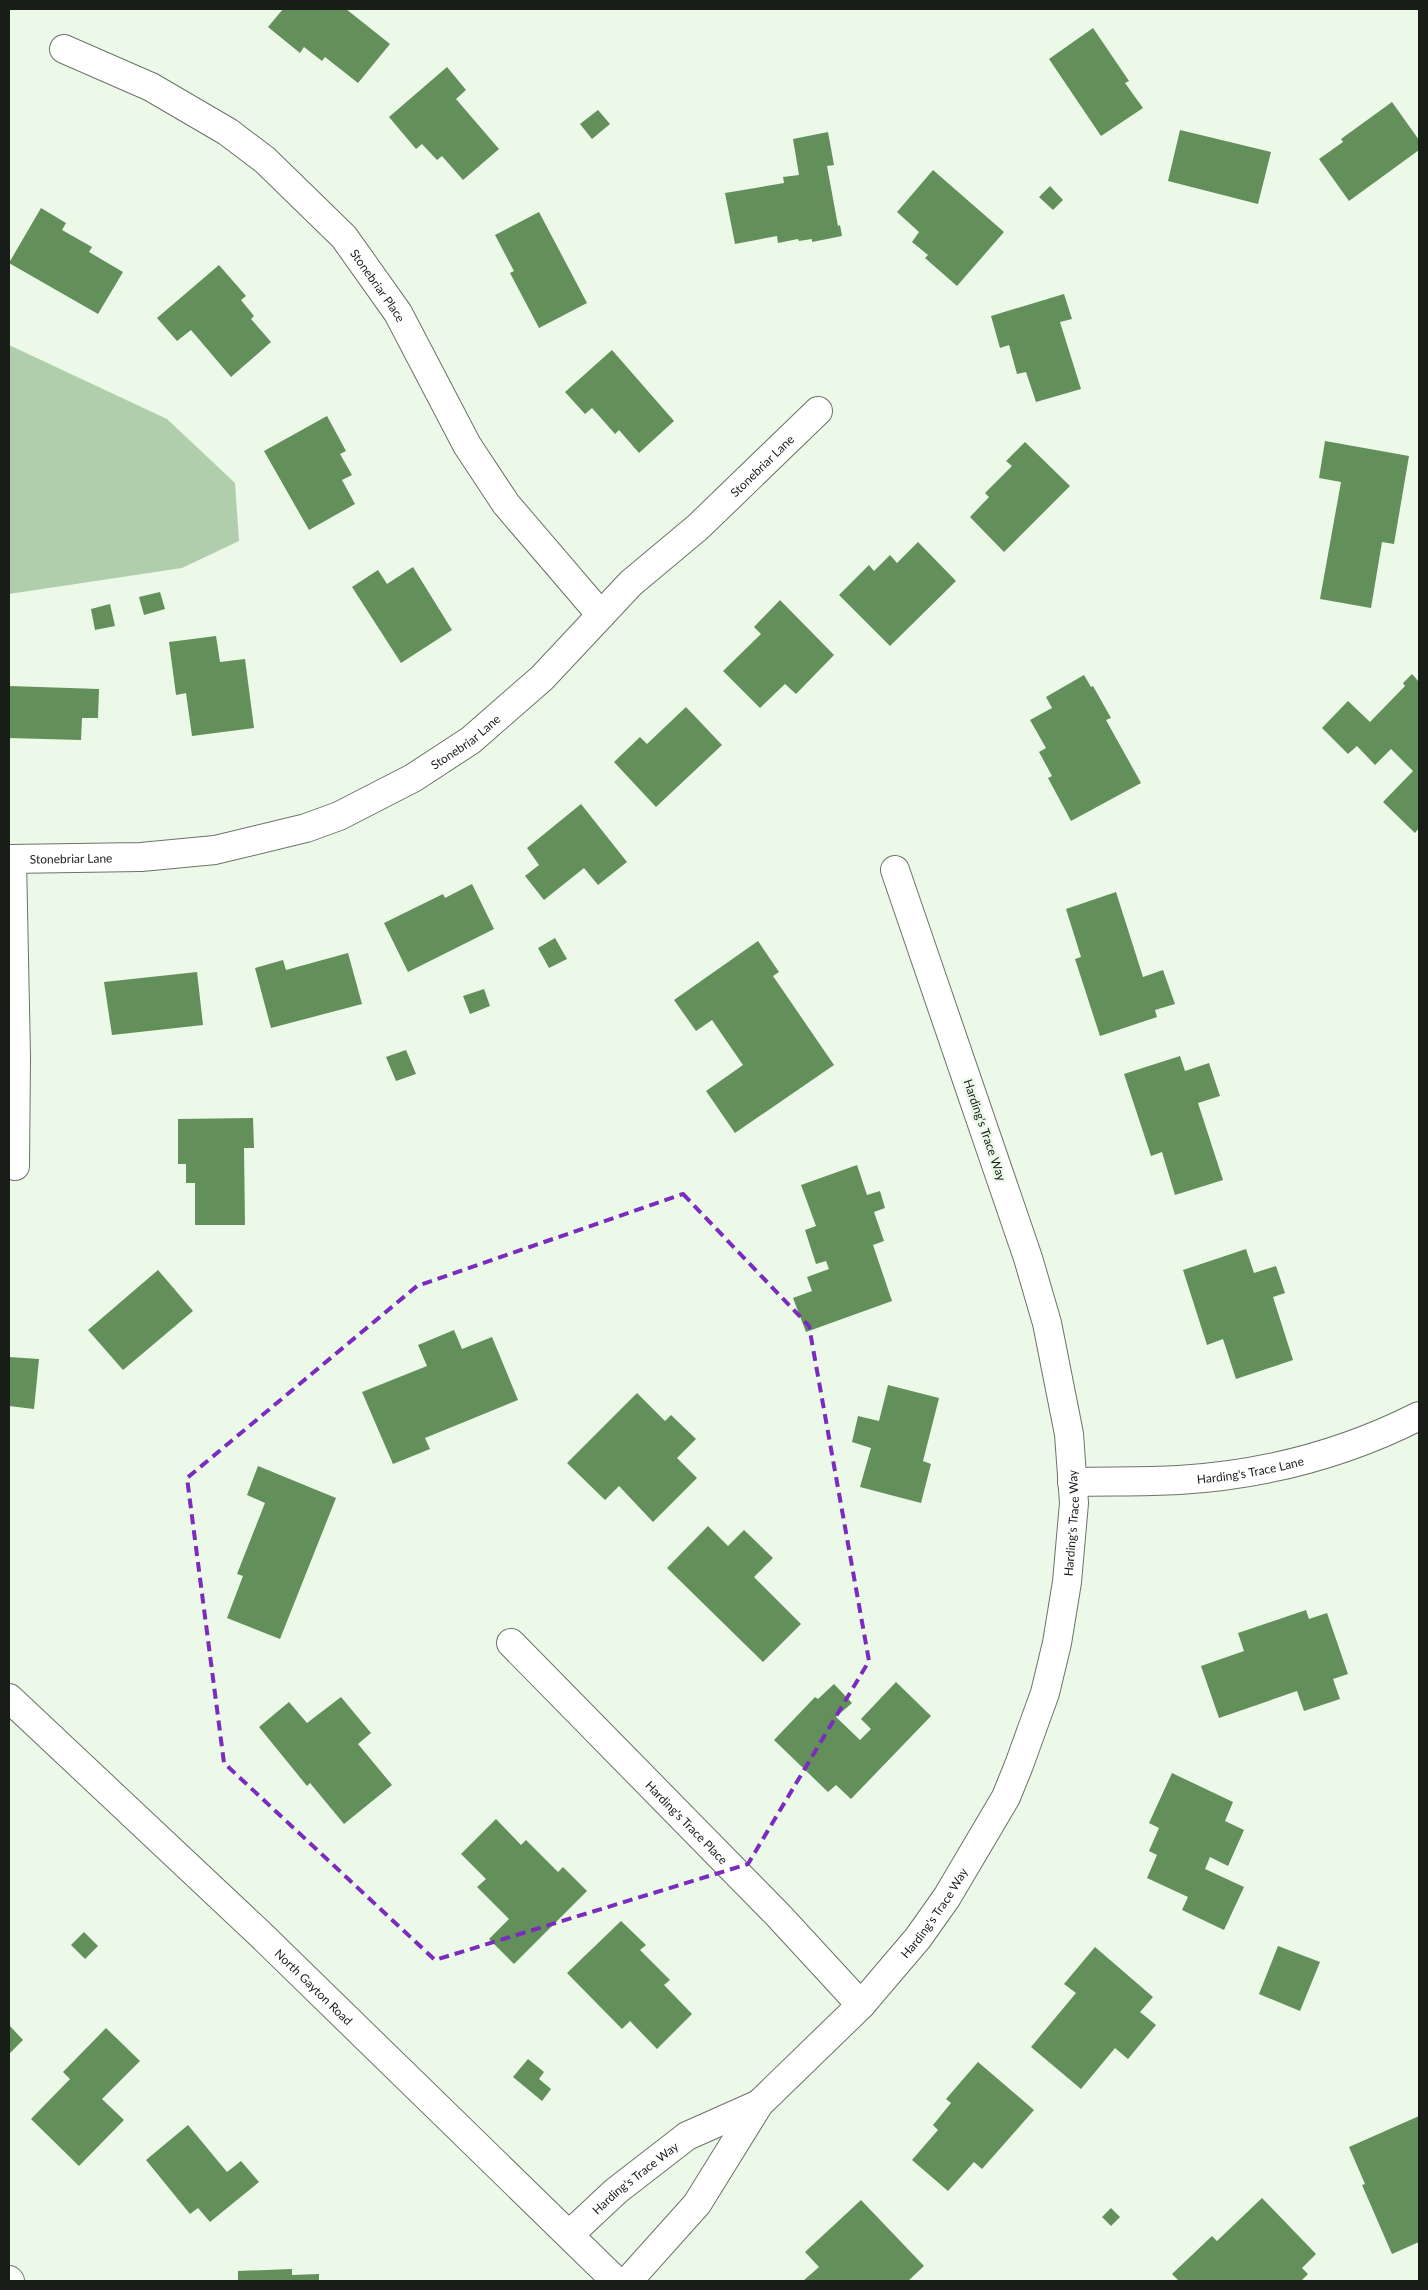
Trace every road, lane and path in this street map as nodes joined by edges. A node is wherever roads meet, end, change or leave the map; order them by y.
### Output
1 (64, 49) dead end
2 (818, 410) dead end
3 (600, 615) junction
4 (10, 859) edge
5 (895, 870) dead end
6 (15, 1166) dead end
7 (1419, 1416) edge
8 (1072, 1482) junction
9 (511, 1643) dead end
10 (9, 1698) edge
11 (861, 2005) junction
12 (759, 2104) junction
13 (570, 2234) junction
14 (616, 2281) edge
15 (628, 2281) edge

1 - 3 street, Stonebriar Place
2 - 3 street, Stonebriar Lane
3 - 4 street, Stonebriar Lane
4 - 6 street
5 - 8 street, Harding's Trace Way
7 - 8 street, Harding's Trace Lane
8 - 11 street, Harding's Trace Way
9 - 11 street, Harding's Trace Place
10 - 13 street, North Gayton Road
11 - 12 street, Harding's Trace Way
12 - 13 street, Harding's Trace Way
12 - 15 street, Harding's Trace Way
13 - 14 street, North Gayton Road

